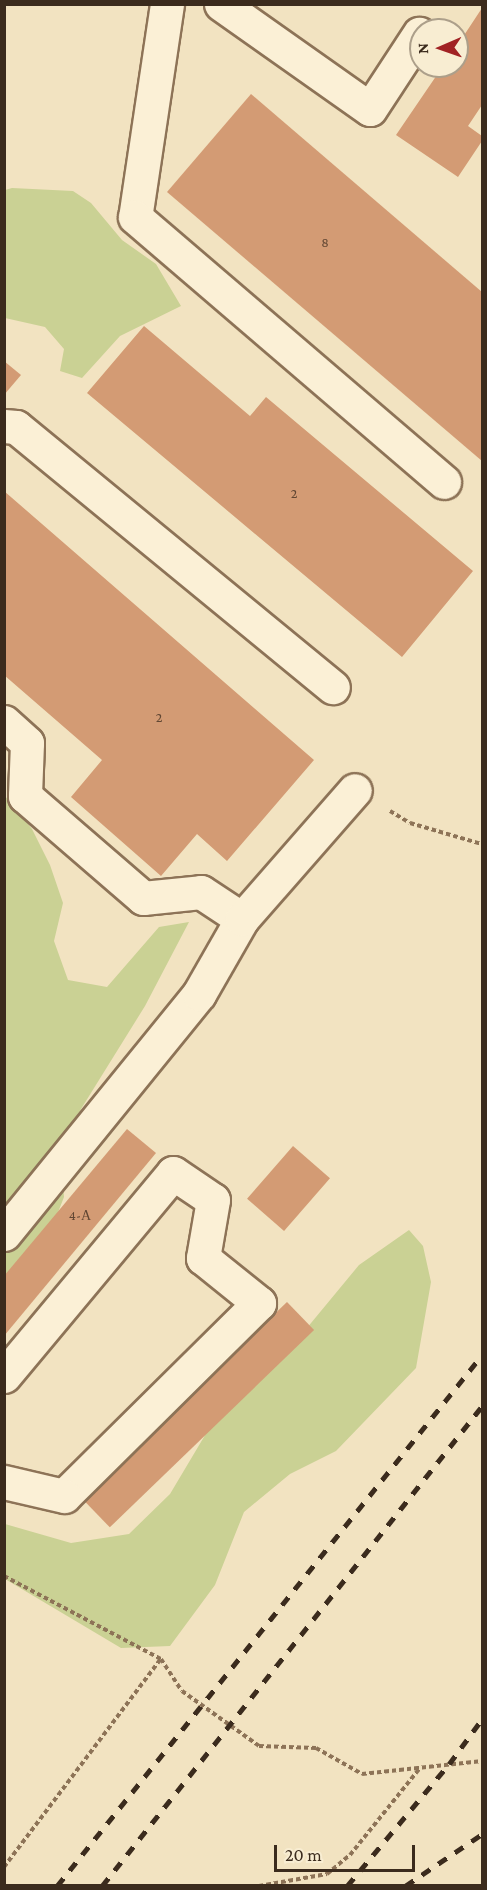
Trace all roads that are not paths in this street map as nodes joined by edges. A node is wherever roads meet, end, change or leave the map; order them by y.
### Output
1 (167, 4) edge
2 (221, 4) edge
3 (409, 49) edge
4 (4, 426) edge
5 (444, 482) dead end
6 (333, 687) dead end
7 (4, 722) edge
8 (355, 790) road end
9 (242, 919) junction
10 (4, 1234) edge
11 (4, 1376) edge
12 (4, 1482) edge

1 - 5 lane
2 - 3 lane
4 - 6 lane
7 - 9 lane
8 - 9 lane
9 - 10 lane
11 - 12 lane

